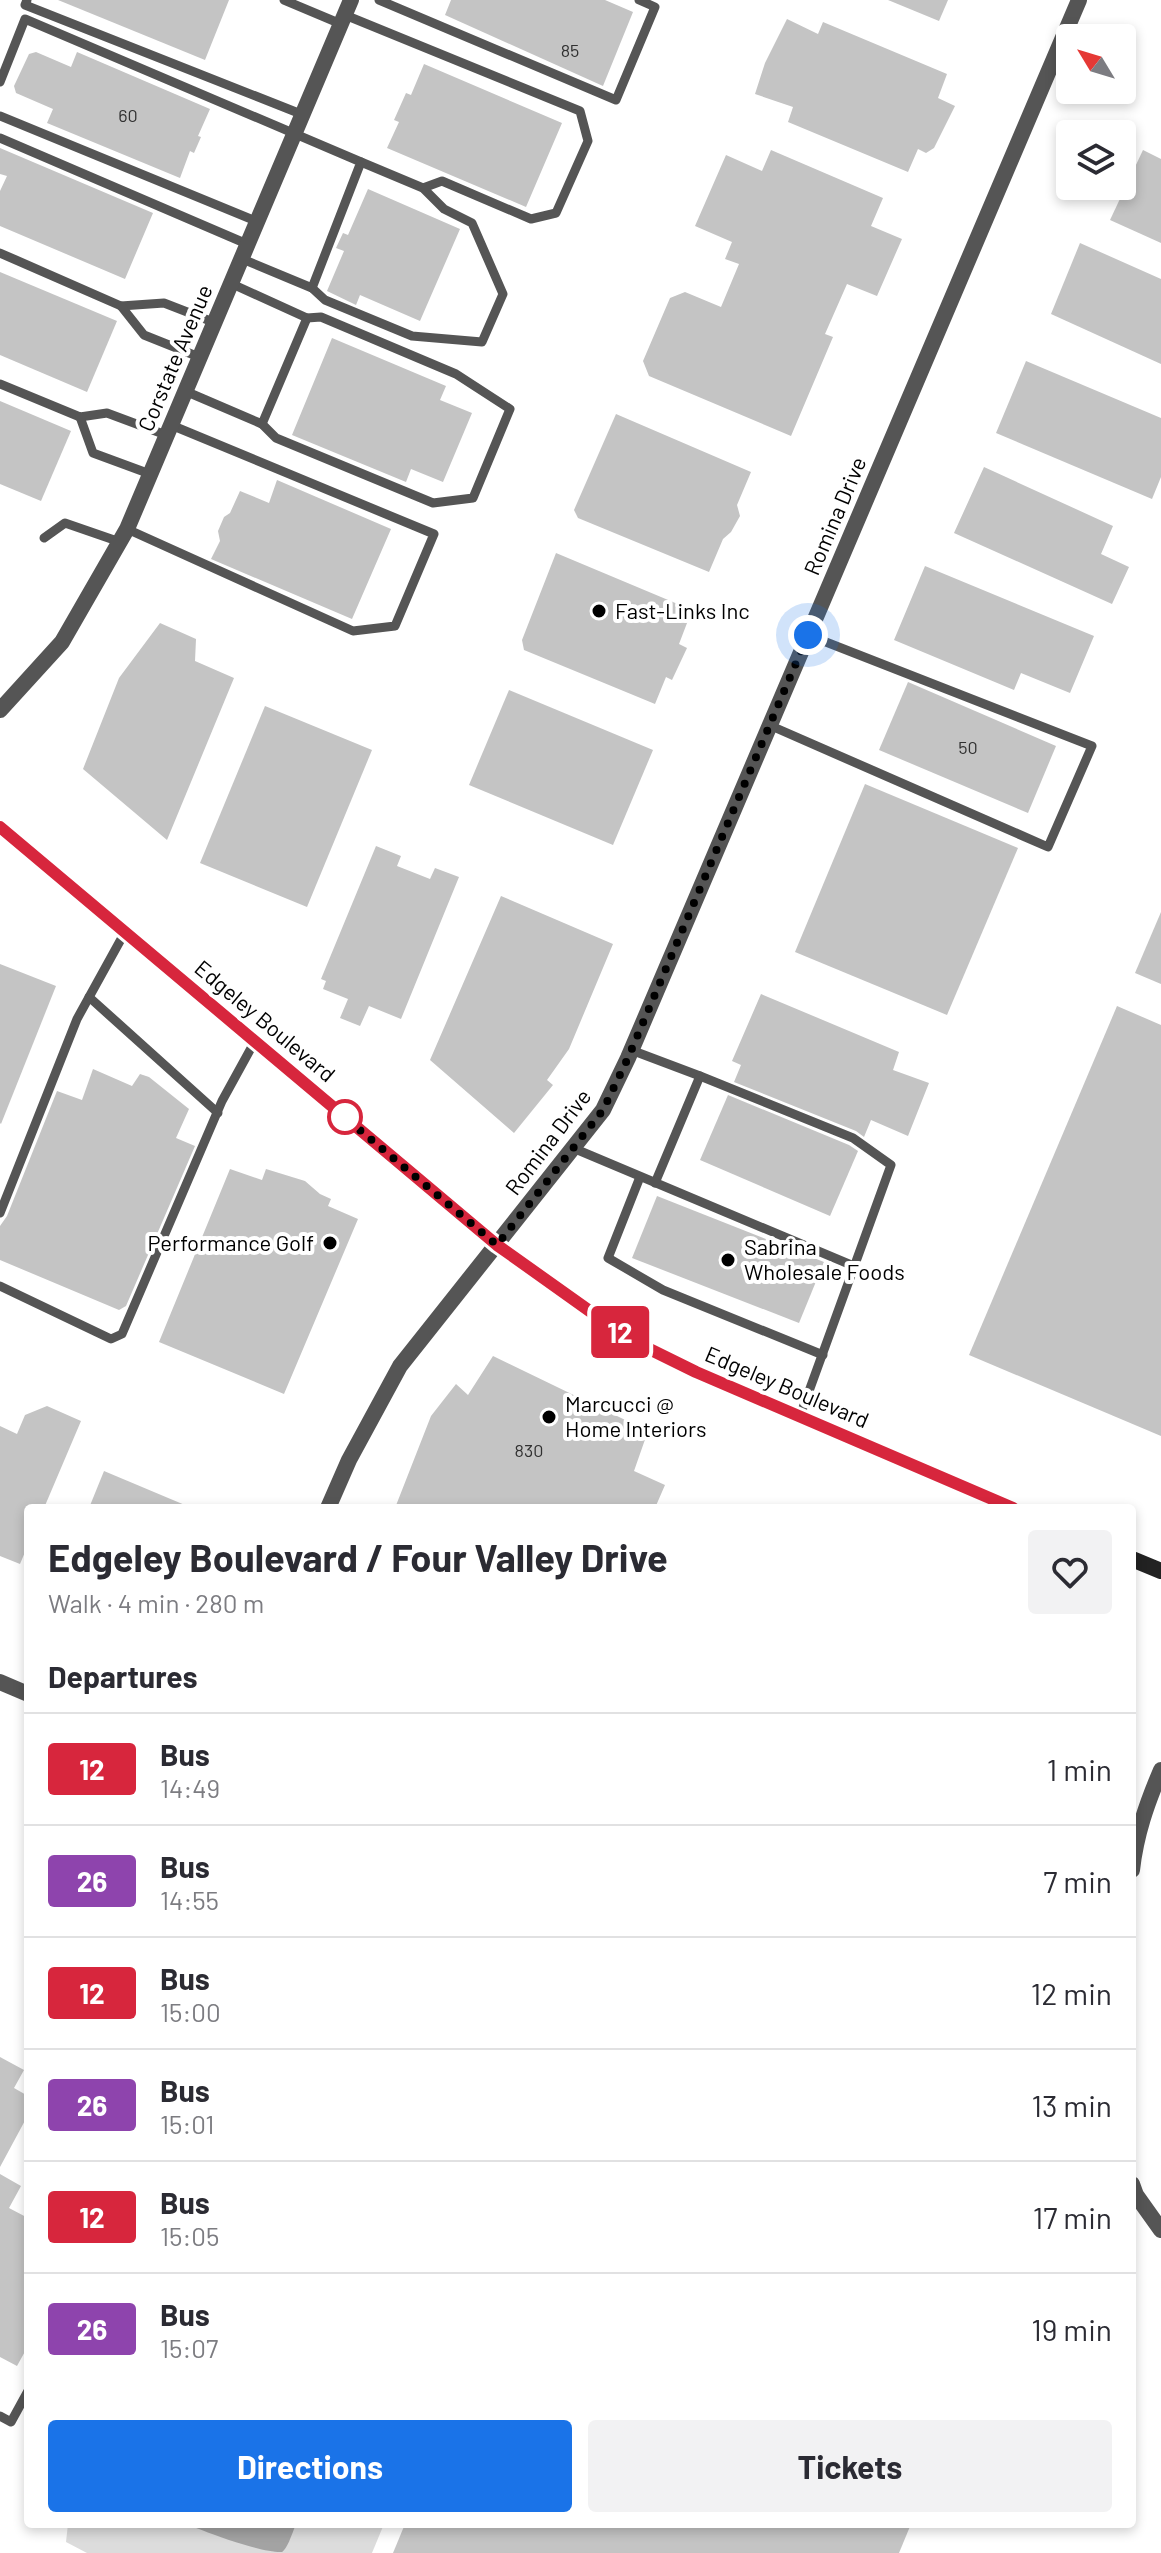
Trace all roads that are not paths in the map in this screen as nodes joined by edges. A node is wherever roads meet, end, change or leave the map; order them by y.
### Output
1 (27, 0) edge
2 (284, 0) edge
3 (379, 0) edge
4 (639, 0) edge
5 (1079, 0) edge
6 (345, 13) edge
7 (0, 82) edge
8 (301, 114) junction
9 (0, 116) edge
10 (293, 133) junction
11 (0, 138) edge
12 (361, 162) junction
13 (423, 188) junction
14 (256, 221) junction
15 (244, 251) junction
16 (0, 253) edge
17 (230, 283) junction
18 (312, 288) junction
19 (121, 306) junction
20 (307, 318) junction
21 (213, 322) junction
22 (199, 357) junction
23 (0, 384) edge
24 (185, 391) junction
25 (80, 417) junction
26 (262, 424) junction
27 (168, 430) junction
28 (150, 474) junction
29 (124, 536) junction
30 (44, 538) dead end
31 (808, 635) junction
32 (0, 710) edge
33 (769, 725) junction
34 (0, 827) edge
35 (125, 932) junction
36 (89, 997) junction
37 (255, 1041) junction
38 (631, 1050) junction
39 (700, 1076) junction
40 (218, 1113) junction
41 (573, 1148) junction
42 (640, 1177) junction
43 (655, 1183) junction
44 (0, 1213) edge
45 (497, 1245) junction
46 (856, 1267) junction
47 (0, 1286) edge
48 (823, 1355) junction
49 (800, 1416) junction
50 (330, 1504) edge
51 (1004, 1504) edge
52 (1136, 1561) edge
53 (1161, 1571) edge
54 (0, 1682) edge
55 (24, 1692) edge
56 (1161, 1770) edge
57 (1136, 1842) edge
58 (1136, 2195) edge
59 (1161, 2230) edge
60 (24, 2398) edge
61 (0, 2416) edge

1 - 8 lane
2 - 6 lane
3 - 4 lane
5 - 31 street, Romina Drive
6 - 8 street, Corstate Avenue
6 - 13 lane
7 - 10 lane
8 - 10 street, Corstate Avenue
9 - 14 lane
10 - 12 lane
10 - 14 street, Corstate Avenue
11 - 15 lane
12 - 13 lane
12 - 18 lane
13 - 18 lane
14 - 15 street, Corstate Avenue
15 - 17 street, Corstate Avenue
15 - 18 lane
16 - 19 lane
17 - 20 lane
17 - 21 street, Corstate Avenue
19 - 21 lane
19 - 22 lane
20 - 26 lane
20 - 26 lane
21 - 22 street, Corstate Avenue
22 - 24 street, Corstate Avenue
23 - 25 lane
24 - 26 lane
24 - 27 street, Corstate Avenue
25 - 27 lane
25 - 28 lane
27 - 28 street, Corstate Avenue
27 - 29 lane
28 - 29 street, Corstate Avenue
29 - 30 lane
29 - 32 street, Corstate Avenue
31 - 33 street, Romina Drive
31 - 33 lane
33 - 38 street, Romina Drive
34 - 35 street, Edgeley Boulevard
35 - 36 lane
35 - 37 street, Edgeley Boulevard
36 - 40 lane
36 - 44 lane
37 - 40 lane
37 - 45 street, Edgeley Boulevard
38 - 39 lane
38 - 41 street, Romina Drive
39 - 43 lane
39 - 46 lane
40 - 47 lane
41 - 42 lane
41 - 45 street, Romina Drive
42 - 43 lane
42 - 48 lane
43 - 46 lane
45 - 49 street, Edgeley Boulevard
45 - 50 street, Romina Drive
46 - 48 lane
48 - 49 lane
49 - 51 street, Edgeley Boulevard
52 - 53 street
54 - 55 street
56 - 57 street
58 - 59 street
60 - 61 lane

